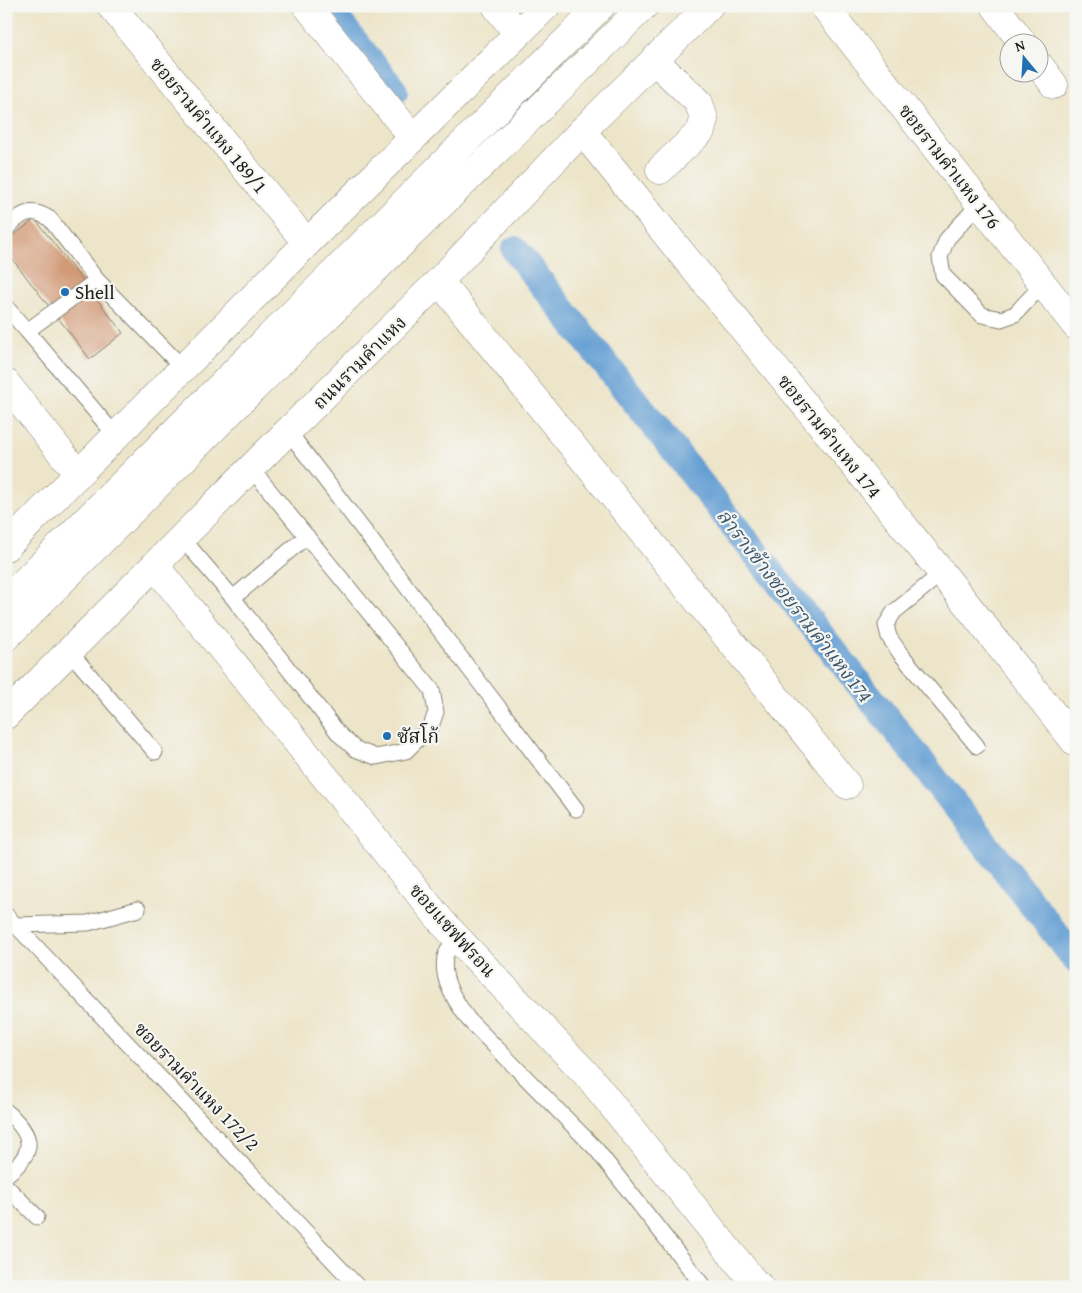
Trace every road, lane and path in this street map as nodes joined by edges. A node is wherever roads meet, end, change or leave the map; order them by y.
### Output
1 (111, 6) edge
2 (307, 6) edge
3 (496, 6) edge
4 (546, 6) edge
5 (602, 6) edge
6 (644, 6) edge
7 (709, 6) edge
8 (824, 6) edge
9 (995, 6) edge
10 (1014, 32) edge
11 (518, 34) junction
12 (654, 60) junction
13 (582, 132) junction
14 (413, 138) junction
15 (660, 170) dead end
16 (979, 204) junction
17 (6, 229) edge
18 (307, 243) junction
19 (97, 280) junction
20 (440, 282) junction
21 (1043, 284) junction
22 (6, 307) edge
23 (1076, 326) edge
24 (27, 331) junction
25 (183, 368) junction
26 (247, 378) junction
27 (6, 383) edge
28 (288, 432) junction
29 (116, 436) junction
30 (251, 468) junction
31 (78, 474) junction
32 (307, 536) junction
33 (182, 538) junction
34 (6, 547) edge
35 (155, 566) junction
36 (942, 573) junction
37 (233, 598) junction
38 (6, 600) edge
39 (6, 637) edge
40 (70, 652) junction
41 (6, 715) edge
42 (1076, 743) edge
43 (977, 746) dead end
44 (155, 752) dead end
45 (847, 785) dead end
46 (576, 809) dead end
47 (138, 909) dead end
48 (11, 920) edge
49 (456, 936) junction
50 (6, 1111) edge
51 (6, 1175) edge
52 (6, 1186) edge
53 (37, 1217) dead end
54 (358, 1287) edge
55 (704, 1287) edge
56 (760, 1287) edge

1 - 18 street, ซอยรามคำแหง 189/1
2 - 14 street
3 - 11 street
4 - 11 street
5 - 26 street
6 - 26 street
7 - 12 street, ถนนรามคำแหง
8 - 16 street, ซอยรามคำแหง 176
9 - 10 street
11 - 14 street
12 - 13 street, ถนนรามคำแหง
12 - 15 street
13 - 20 street, ถนนรามคำแหง
13 - 36 street, ซอยรามคำแหง 174
14 - 18 street
16 - 21 street, ซอยรามคำแหง 176
16 - 21 lane
17 - 19 lane
18 - 25 street
19 - 24 lane
19 - 25 lane
20 - 28 street, ถนนรามคำแหง
20 - 45 street
21 - 23 street, ซอยรามคำแหง 176
22 - 24 lane
24 - 29 lane
25 - 29 street
26 - 38 street
26 - 39 street
27 - 31 street
28 - 30 street, ถนนรามคำแหง
28 - 46 lane
29 - 31 street
30 - 32 lane
30 - 33 street, ถนนรามคำแหง
31 - 34 street
32 - 37 lane
32 - 37 lane
33 - 35 street, ถนนรามคำแหง
33 - 37 lane
35 - 40 street, ถนนรามคำแหง
35 - 49 street, ซอยแซฟฟรอน
36 - 42 street, ซอยรามคำแหง 174
36 - 43 lane
40 - 41 street, ถนนรามคำแหง
40 - 44 lane
47 - 48 lane
48 - 54 lane, ซอยรามคำแหง 172/2
49 - 55 lane
49 - 56 street, ซอยแซฟฟรอน
50 - 51 lane
52 - 53 lane

